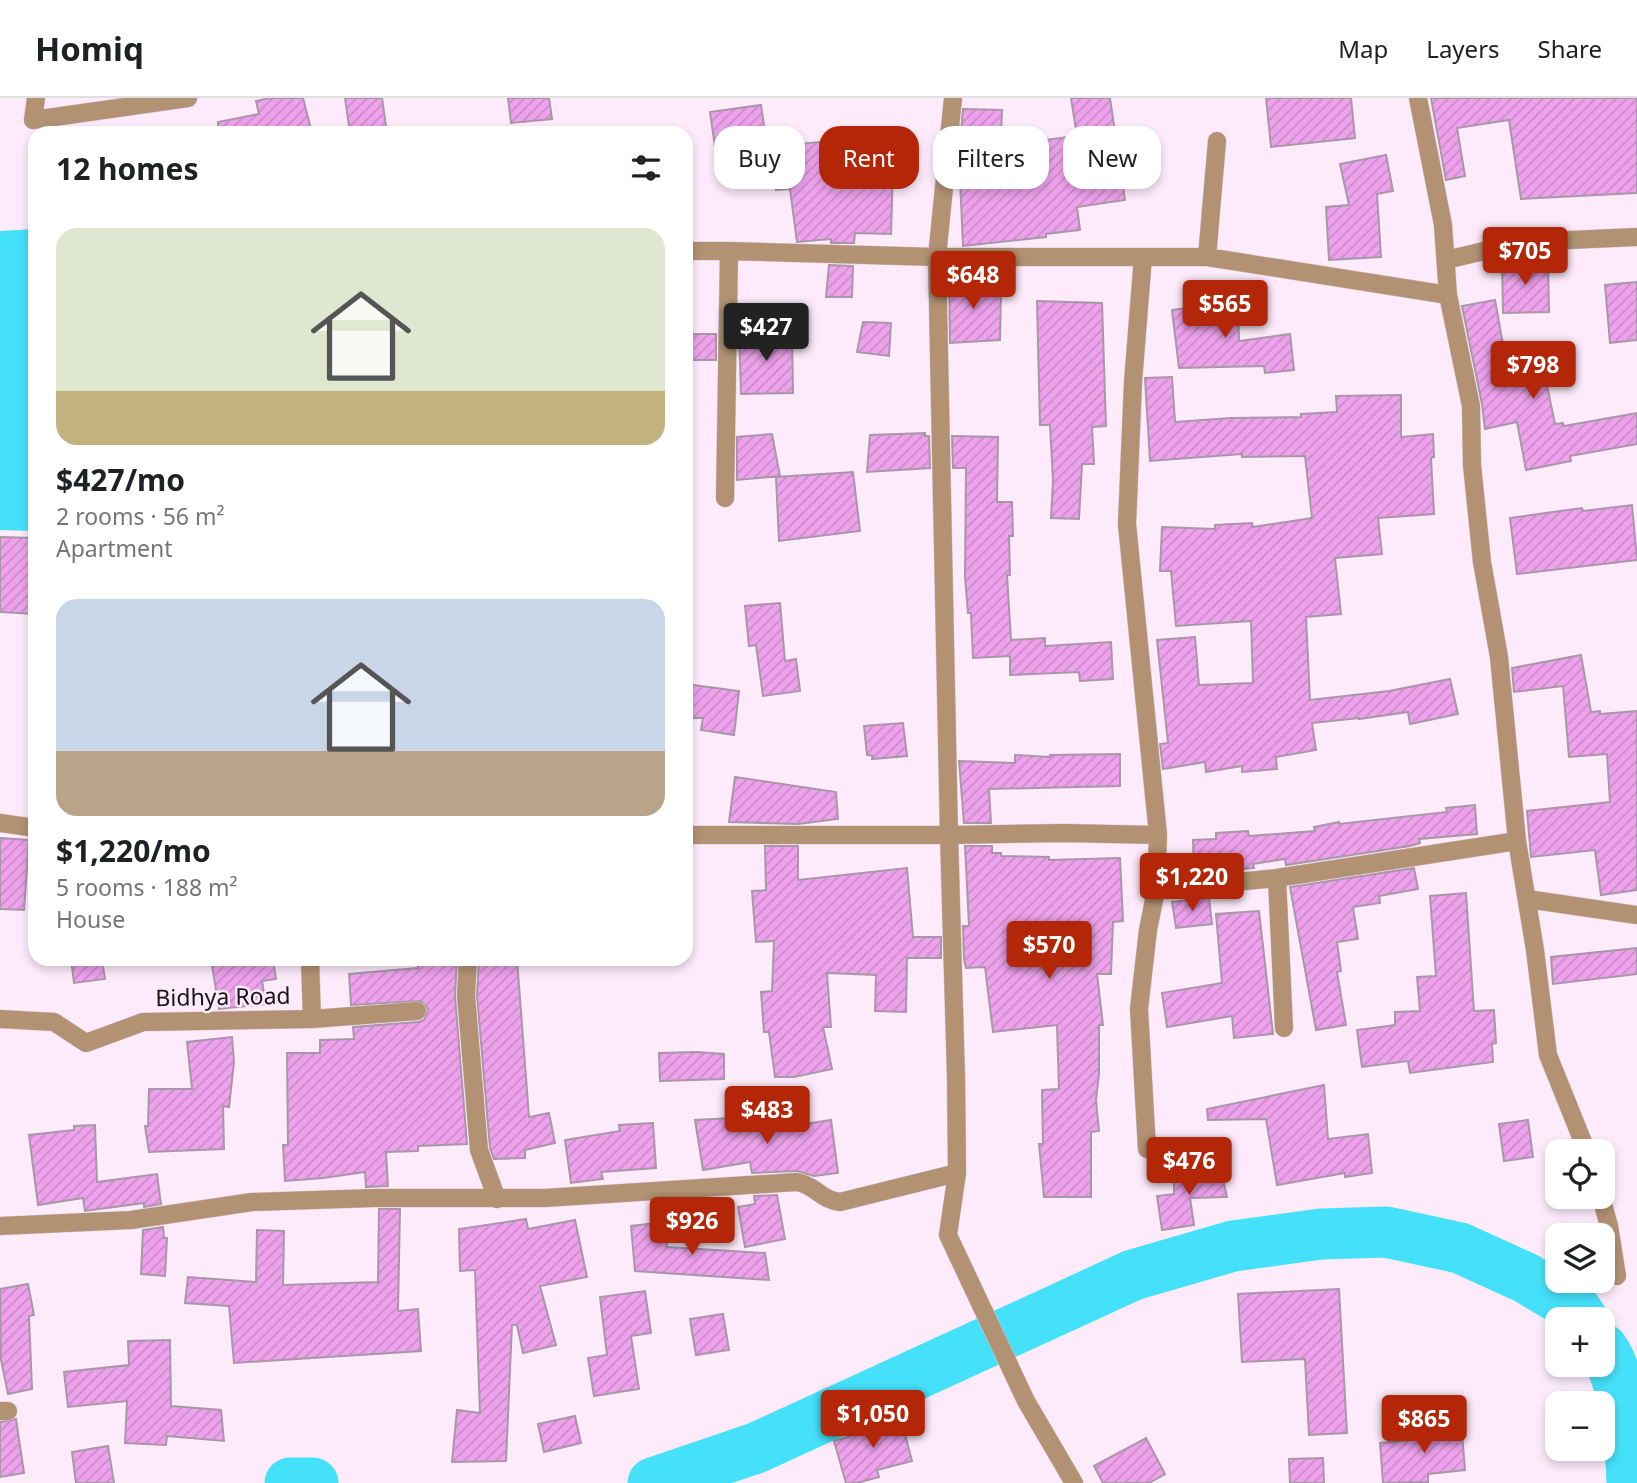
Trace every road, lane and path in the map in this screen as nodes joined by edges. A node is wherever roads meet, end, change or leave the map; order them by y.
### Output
1 (36, 98) edge
2 (188, 98) edge
3 (953, 98) edge
4 (1418, 98) edge
5 (1217, 141) dead end
6 (1637, 237) edge
7 (693, 251) edge
8 (729, 251) junction
9 (937, 257) junction
10 (1143, 257) junction
11 (1207, 257) junction
12 (1446, 260) junction
13 (1448, 295) junction
14 (725, 498) dead end
15 (0, 823) edge
16 (28, 827) edge
17 (693, 835) edge
18 (949, 835) junction
19 (1158, 835) junction
20 (1517, 841) junction
21 (1277, 878) junction
22 (1156, 890) junction
23 (1527, 900) junction
24 (1637, 915) edge
25 (310, 966) edge
26 (468, 966) edge
27 (417, 1011) dead end
28 (0, 1019) edge
29 (312, 1019) junction
30 (1284, 1028) dead end
31 (1582, 1139) edge
32 (1147, 1149) dead end
33 (957, 1174) junction
34 (497, 1199) junction
35 (1604, 1209) edge
36 (0, 1226) edge
37 (1618, 1276) dead end
38 (1074, 1483) edge

1 - 2 street
3 - 9 street
4 - 12 street
5 - 11 street
6 - 12 street
7 - 8 street
8 - 9 street
8 - 14 street
9 - 10 street
9 - 18 street
10 - 11 street
10 - 19 street
11 - 13 street
12 - 13 street
13 - 20 street
15 - 16 street
17 - 18 street
18 - 19 street
18 - 33 street
19 - 22 street
20 - 21 street
20 - 23 street
21 - 22 street
21 - 30 street
22 - 32 street
23 - 24 street
23 - 31 street
25 - 29 street, Bidhya Road
26 - 34 street
27 - 29 street
28 - 29 street, Bidhya Road
33 - 34 street
33 - 38 street
34 - 36 street
35 - 37 street

